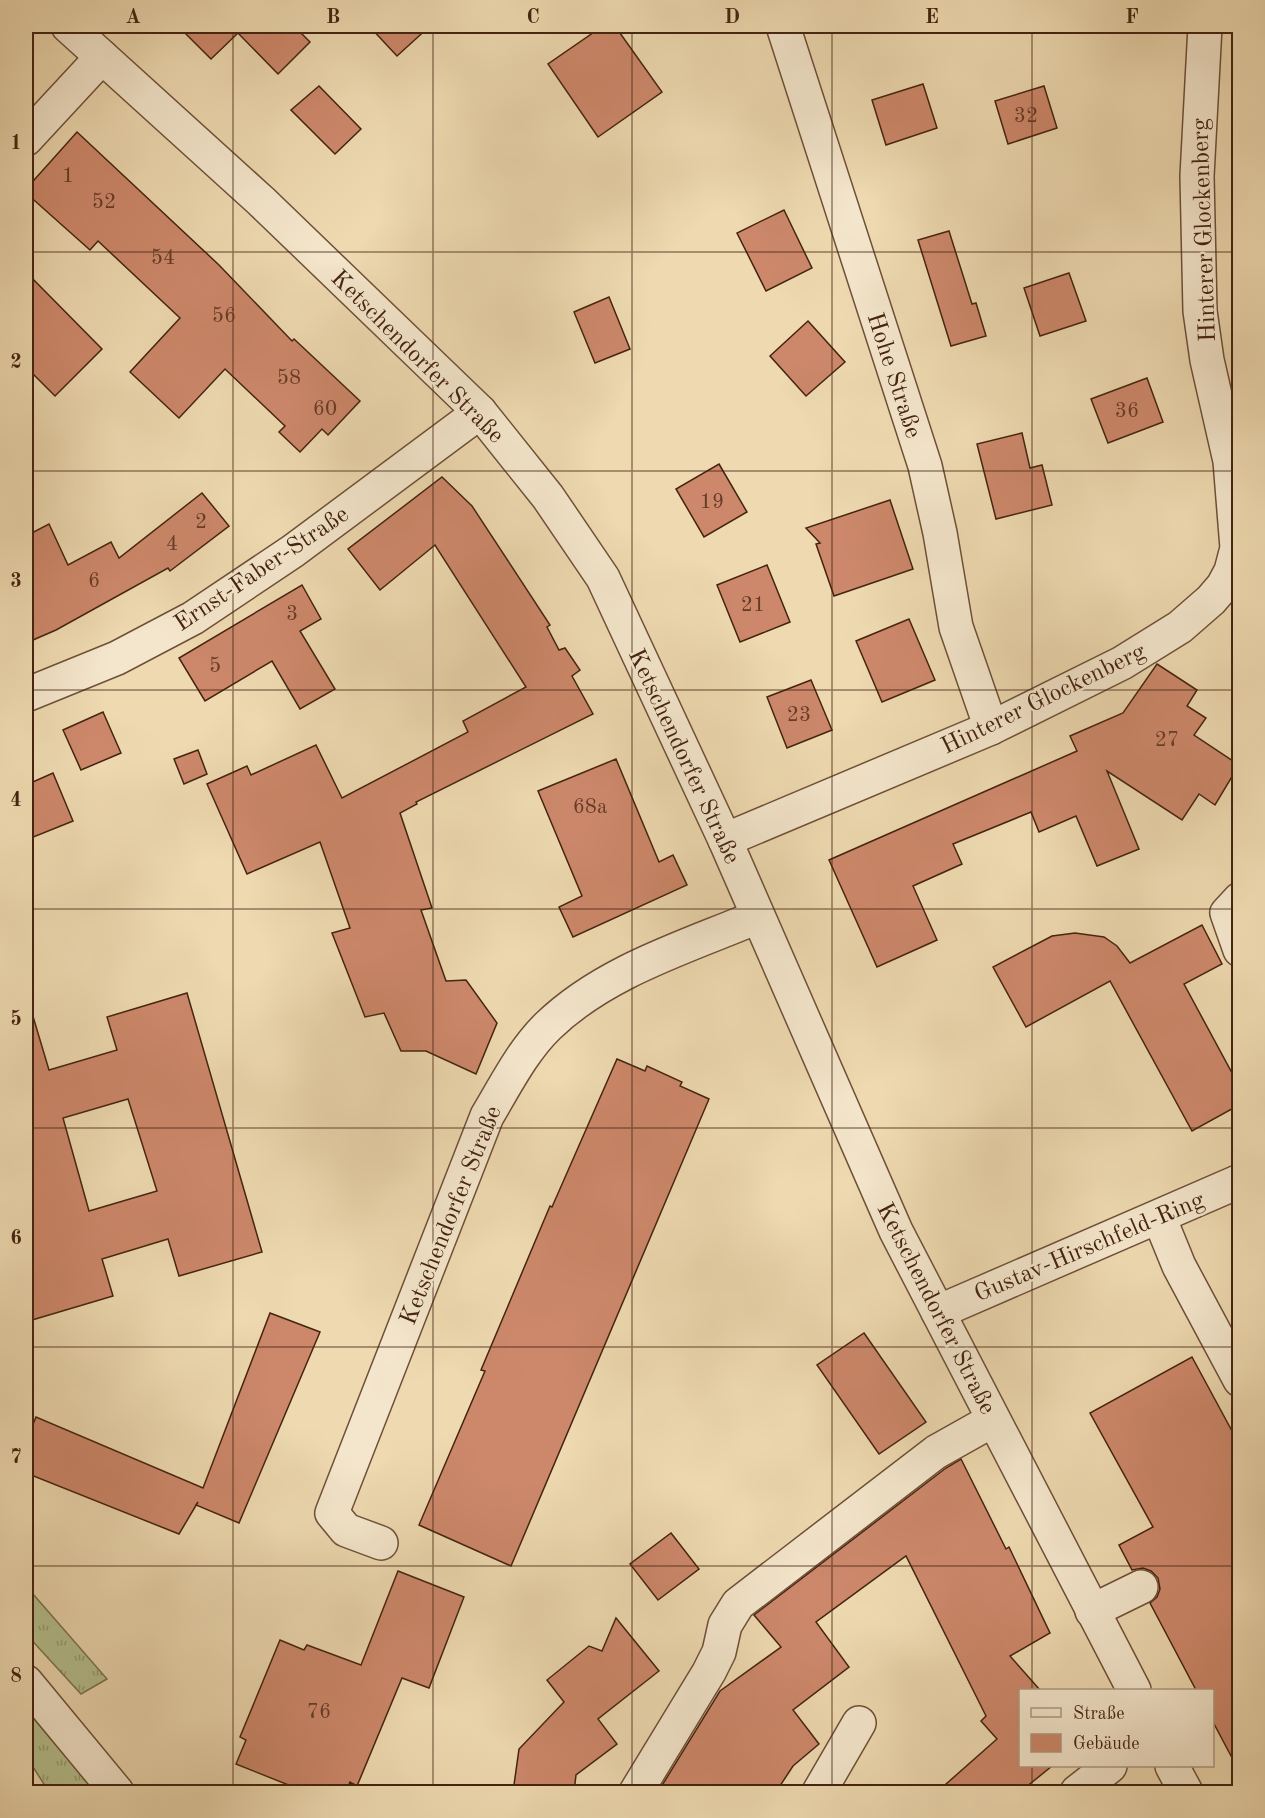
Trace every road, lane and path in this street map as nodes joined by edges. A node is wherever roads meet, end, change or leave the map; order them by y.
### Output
1 (68, 26) edge
2 (783, 26) edge
3 (1205, 26) edge
4 (102, 57) junction
5 (26, 139) edge
6 (480, 412) junction
7 (1235, 458) edge
8 (26, 695) edge
9 (991, 728) junction
10 (725, 840) junction
11 (1239, 899) edge
12 (757, 917) junction
13 (1239, 950) edge
14 (1239, 1181) edge
15 (1159, 1217) junction
16 (938, 1312) junction
17 (1239, 1380) edge
18 (993, 1420) junction
19 (381, 1543) dead end
20 (1141, 1587) dead end
21 (1092, 1611) junction
22 (26, 1682) edge
23 (1133, 1689) edge
24 (859, 1723) dead end
25 (1109, 1767) edge
26 (1173, 1767) edge
27 (117, 1792) edge
28 (636, 1792) edge
29 (819, 1792) edge
30 (1077, 1792) edge
31 (1186, 1792) edge

1 - 4 street, Ketschendorfer Straße
2 - 9 street, Hohe Straße
3 - 7 street, Hinterer Glockenberg
4 - 5 street
4 - 6 street, Ketschendorfer Straße
6 - 8 street, Ernst-Faber-Straße
6 - 10 street, Ketschendorfer Straße
7 - 9 street, Hinterer Glockenberg
9 - 10 street, Hinterer Glockenberg
10 - 12 street, Ketschendorfer Straße
11 - 13 street
12 - 16 street, Ketschendorfer Straße
12 - 19 street, Ketschendorfer Straße
14 - 15 street, Gustav-Hirschfeld-Ring
15 - 16 street, Gustav-Hirschfeld-Ring
15 - 17 street
16 - 18 street, Ketschendorfer Straße
18 - 21 street, Ketschendorfer Straße
18 - 28 street
20 - 21 street
21 - 23 street, Ketschendorfer Straße
22 - 27 street
24 - 29 street
25 - 30 street
26 - 31 street

